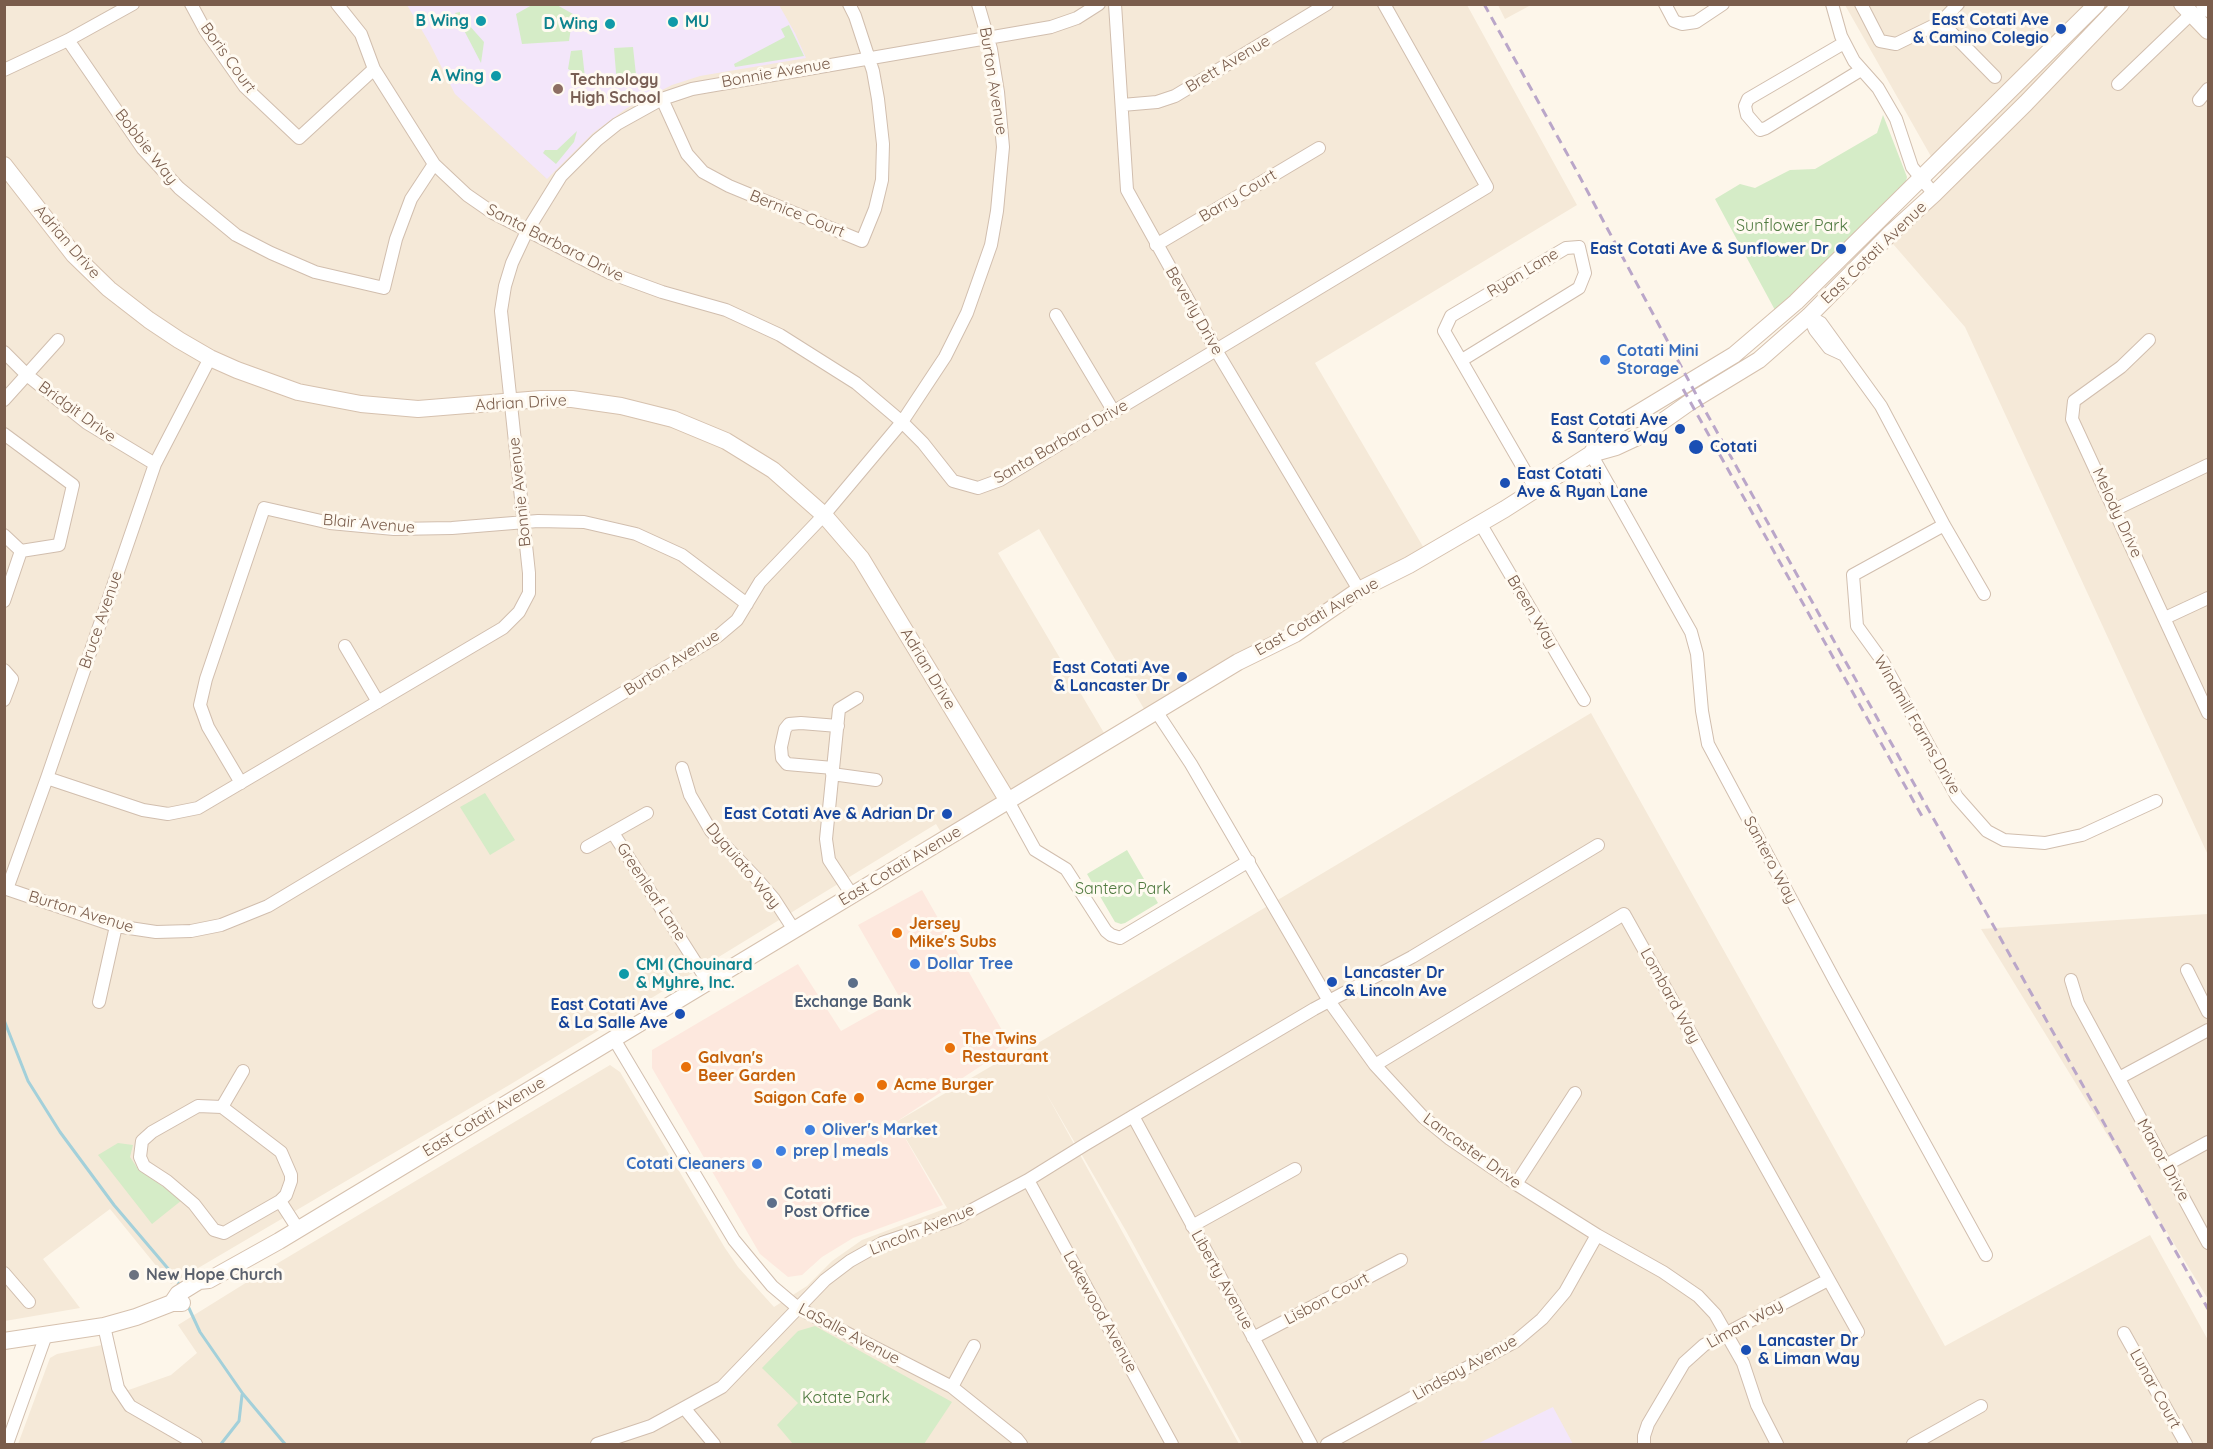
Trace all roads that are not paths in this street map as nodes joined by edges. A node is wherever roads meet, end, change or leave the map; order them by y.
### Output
1 (133, 4) edge
2 (191, 4) edge
3 (337, 4) edge
4 (849, 4) edge
5 (978, 4) edge
6 (1099, 4) edge
7 (1115, 4) edge
8 (1327, 4) edge
9 (1384, 4) edge
10 (1665, 4) edge
11 (1723, 4) edge
12 (1832, 4) edge
13 (1861, 4) edge
14 (1958, 4) edge
15 (2097, 4) edge
16 (2121, 4) edge
17 (2192, 8) edge
18 (2208, 9) edge
19 (1941, 22) junction
20 (2208, 31) edge
21 (988, 37) junction
22 (68, 39) junction
23 (1844, 43) junction
24 (868, 57) junction
25 (374, 69) junction
26 (4, 70) edge
27 (1861, 70) junction
28 (1995, 77) dead end
29 (2118, 84) dead end
30 (2208, 89) edge
31 (662, 99) junction
32 (2199, 100) dead end
33 (1122, 105) junction
34 (1319, 148) dead end
35 (434, 164) junction
36 (4, 165) edge
37 (1921, 180) junction
38 (1934, 194) junction
39 (526, 231) junction
40 (1156, 244) junction
41 (1796, 302) junction
42 (1056, 315) dead end
43 (1809, 316) junction
44 (58, 340) dead end
45 (2149, 340) dead end
46 (1215, 350) junction
47 (4, 352) edge
48 (210, 358) junction
49 (1462, 360) junction
50 (27, 375) junction
51 (4, 400) edge
52 (510, 401) junction
53 (1114, 412) junction
54 (902, 422) junction
55 (4, 434) edge
56 (1591, 454) junction
57 (155, 464) junction
58 (2208, 465) edge
59 (1536, 490) junction
60 (2116, 509) junction
61 (824, 515) junction
62 (525, 522) junction
63 (1480, 523) junction
64 (1944, 525) junction
65 (4, 535) edge
66 (21, 551) junction
67 (1359, 590) junction
68 (1984, 594) dead end
69 (2208, 598) edge
70 (4, 601) edge
71 (747, 604) junction
72 (2165, 618) junction
73 (345, 646) dead end
74 (4, 670) edge
75 (856, 698) dead end
76 (4, 700) edge
77 (1584, 700) dead end
78 (378, 702) junction
79 (1156, 711) junction
80 (2208, 712) edge
81 (837, 726) junction
82 (681, 768) dead end
83 (832, 771) junction
84 (47, 778) junction
85 (876, 780) dead end
86 (241, 783) junction
87 (1008, 801) junction
88 (2156, 801) dead end
89 (646, 813) dead end
90 (612, 832) junction
91 (1598, 845) dead end
92 (586, 847) dead end
93 (1249, 861) junction
94 (7, 889) joint
95 (852, 895) junction
96 (116, 926) junction
97 (794, 930) junction
98 (2187, 970) dead end
99 (2071, 980) dead end
100 (708, 982) junction
101 (1329, 1001) junction
102 (99, 1002) dead end
103 (2208, 1012) edge
104 (2208, 1030) edge
105 (614, 1038) junction
106 (1375, 1065) junction
107 (243, 1071) dead end
108 (2118, 1078) junction
109 (1575, 1094) dead end
110 (222, 1107) junction
111 (1133, 1116) junction
112 (2208, 1142) edge
113 (2166, 1165) junction
114 (1295, 1169) dead end
115 (1028, 1180) junction
116 (1516, 1184) junction
117 (280, 1201) junction
118 (1192, 1226) junction
119 (298, 1229) junction
120 (1597, 1235) junction
121 (2208, 1243) edge
122 (1986, 1255) dead end
123 (1401, 1260) dead end
124 (4, 1273) edge
125 (1828, 1280) junction
126 (29, 1302) dead end
127 (798, 1308) junction
128 (104, 1326) junction
129 (1726, 1332) junction
130 (1858, 1332) dead end
131 (2124, 1333) dead end
132 (46, 1335) junction
133 (1253, 1338) junction
134 (4, 1341) edge
135 (974, 1346) dead end
136 (952, 1388) junction
137 (1982, 1406) dead end
138 (685, 1409) junction
139 (6, 1444) edge
140 (196, 1444) edge
141 (597, 1444) edge
142 (714, 1444) edge
143 (1022, 1444) edge
144 (1172, 1444) edge
145 (1311, 1444) edge
146 (1328, 1444) edge
147 (1644, 1444) edge
148 (1777, 1444) edge
149 (1913, 1444) edge
150 (2186, 1444) edge

1 - 22 street
2 - 25 street, Boris Court
3 - 25 street, Santa Barbara Drive
4 - 24 street
5 - 21 street, Burton Avenue
6 - 21 street, Bonnie Avenue
7 - 33 street, Beverly Drive
8 - 33 street, Brett Avenue
9 - 46 street, Santa Barbara Drive
10 - 11 street
12 - 23 street
13 - 19 street
14 - 19 street
15 - 37 main road, East Cotati Avenue
16 - 38 main road, East Cotati Avenue
17 - 18 main road
17 - 20 main road
17 - 29 street
19 - 28 street
21 - 24 street, Bonnie Avenue
21 - 54 street, Burton Avenue
22 - 26 street
22 - 35 street, Bobbie Way
23 - 27 street
23 - 27 street
24 - 31 street, Bonnie Avenue
24 - 31 street, Bernice Court
25 - 35 street, Santa Barbara Drive
27 - 37 street
30 - 32 street
31 - 39 street, Bonnie Avenue
33 - 40 street, Beverly Drive
34 - 40 street, Barry Court
35 - 39 street, Santa Barbara Drive
36 - 48 main road, Adrian Drive
37 - 38 street
37 - 41 main road, East Cotati Avenue
38 - 43 main road, East Cotati Avenue
39 - 52 street, Bonnie Avenue
39 - 54 street, Santa Barbara Drive
40 - 46 street, Beverly Drive
41 - 43 street
41 - 56 main road, East Cotati Avenue
42 - 53 street
43 - 56 main road, East Cotati Avenue
43 - 64 street
44 - 50 street
45 - 60 street, Melody Drive
46 - 53 street, Santa Barbara Drive
46 - 67 street, Beverly Drive
47 - 50 street, Bridgit Drive
48 - 52 main road, Adrian Drive
48 - 57 street, Bruce Avenue
49 - 49 street, Ryan Lane
49 - 59 street, Ryan Lane
50 - 51 street
50 - 57 street, Bridgit Drive
52 - 61 main road, Adrian Drive
52 - 62 street, Bonnie Avenue
53 - 54 street, Santa Barbara Drive
54 - 61 street, Burton Avenue
55 - 66 street
56 - 59 main road, East Cotati Avenue
56 - 122 street, Santero Way
57 - 84 street, Bruce Avenue
58 - 60 street
59 - 63 main road, East Cotati Avenue
60 - 72 street, Melody Drive
61 - 71 street, Burton Avenue
61 - 87 main road, Adrian Drive
62 - 71 street, Blair Avenue
62 - 78 street, Bonnie Avenue
62 - 86 street, Blair Avenue
63 - 67 main road, East Cotati Avenue
63 - 77 street, Breen Way
64 - 68 street
64 - 88 street, Windmill Farms Drive
65 - 66 street
66 - 70 street
67 - 79 main road, East Cotati Avenue
69 - 72 street
71 - 96 street, Burton Avenue
72 - 80 street, Melody Drive
73 - 78 street
74 - 76 street
75 - 81 street
78 - 86 street, Bonnie Avenue
79 - 87 main road, East Cotati Avenue
79 - 93 street, Lancaster Drive
81 - 83 street
81 - 83 street
82 - 97 street, Dyquiato Way
83 - 85 street
83 - 95 street
84 - 86 street, Bonnie Avenue
84 - 94 street, Bruce Avenue
87 - 93 street
87 - 95 main road, East Cotati Avenue
89 - 90 street, Greenleaf Lane
90 - 92 street, Greenleaf Lane
90 - 100 street, Greenleaf Lane
91 - 101 street, Lincoln Avenue
93 - 101 street, Lancaster Drive
94 - 96 street, Burton Avenue
95 - 97 main road, East Cotati Avenue
96 - 102 street
97 - 100 main road, East Cotati Avenue
98 - 103 street
99 - 108 street, Manor Drive
100 - 105 main road, East Cotati Avenue
101 - 106 street, Lancaster Drive
101 - 111 street, Lincoln Avenue
104 - 108 street
105 - 119 main road, East Cotati Avenue
105 - 127 street, LaSalle Avenue
106 - 116 street, Lancaster Drive
106 - 125 street, Lombard Way
107 - 110 street
108 - 113 street, Manor Drive
109 - 116 street
110 - 117 street
110 - 117 street
111 - 115 street, Lincoln Avenue
111 - 118 street, Liberty Avenue
112 - 113 street
113 - 121 street, Manor Drive
114 - 118 street
115 - 127 street, Lincoln Avenue
115 - 144 street, Lakewood Avenue
116 - 120 street, Lancaster Drive
117 - 119 street
118 - 133 street, Liberty Avenue
119 - 128 main road, East Cotati Avenue
120 - 129 street, Lancaster Drive
120 - 146 street, Lindsay Avenue
123 - 133 street, Lisbon Court
124 - 126 street
125 - 129 street, Liman Way
125 - 130 street, Lombard Way
127 - 136 street, LaSalle Avenue
127 - 138 street, Lincoln Avenue
128 - 132 main road, East Cotati Avenue
128 - 140 street
129 - 147 street, Liman Way
129 - 148 street, Lancaster Drive
131 - 150 street, Lunar Court
132 - 134 main road, East Cotati Avenue
132 - 139 street
133 - 145 street, Liberty Avenue
135 - 136 street
136 - 143 street, LaSalle Avenue
137 - 149 street
138 - 141 street, Lincoln Avenue
138 - 142 street

